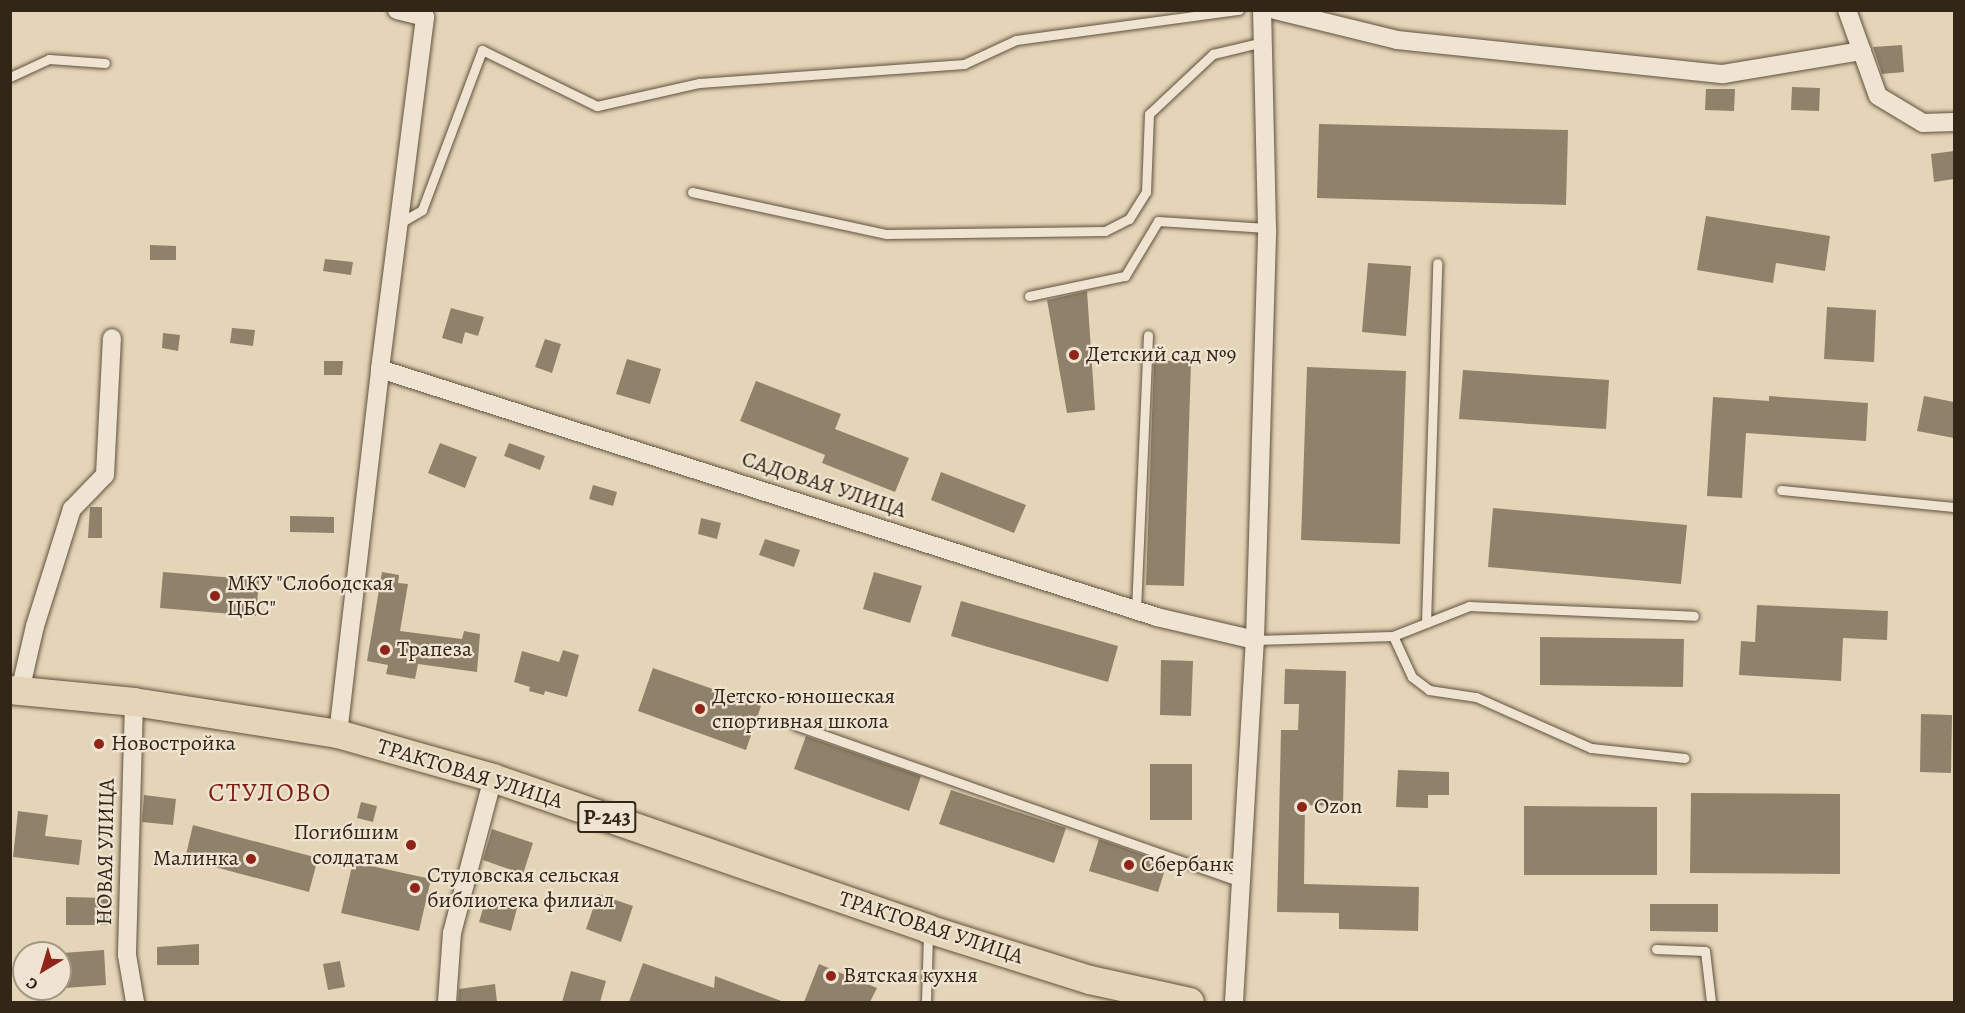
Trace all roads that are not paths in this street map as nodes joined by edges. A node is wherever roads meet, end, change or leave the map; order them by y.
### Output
1 (397, 10) edge
2 (1239, 10) edge
3 (1262, 10) edge
4 (1275, 10) edge
5 (1847, 10) edge
6 (1263, 42) junction
7 (1862, 51) junction
8 (105, 63) dead end
9 (10, 77) edge
10 (1954, 122) edge
11 (692, 192) dead end
12 (399, 224) junction
13 (1267, 228) junction
14 (1437, 263) dead end
15 (1029, 296) dead end
16 (1148, 335) dead end
17 (112, 338) dead end
18 (380, 369) junction
19 (1781, 490) dead end
20 (1954, 507) edge
21 (1136, 610) junction
22 (1694, 616) dead end
23 (1426, 623) junction
24 (1393, 636) junction
25 (1256, 640) junction
26 (15, 690) edge
27 (134, 702) junction
28 (795, 725) dead end
29 (338, 734) junction
30 (1684, 758) dead end
31 (493, 778) junction
32 (1241, 882) junction
33 (928, 929) junction
34 (1656, 949) dead end
35 (135, 1002) edge
36 (447, 1002) edge
37 (926, 1002) edge
38 (1190, 1002) edge
39 (1234, 1002) edge
40 (1711, 1002) edge

1 - 12 street
2 - 12 lane
3 - 6 street
4 - 7 street
5 - 7 street
6 - 11 lane
6 - 13 street
7 - 10 street
8 - 9 lane
12 - 18 street
13 - 15 lane
13 - 25 street
14 - 23 lane
16 - 21 lane
17 - 26 street
18 - 21 street, САДОВАЯ УЛИЦА
18 - 29 street
19 - 20 lane
21 - 25 street, САДОВАЯ УЛИЦА
22 - 23 lane
23 - 24 lane
24 - 25 lane
24 - 30 lane
25 - 32 street
26 - 27 highway, ТРАКТОВАЯ УЛИЦА / Р-243
27 - 29 highway, ТРАКТОВАЯ УЛИЦА / Р-243
27 - 35 street, НОВАЯ УЛИЦА
28 - 32 lane
29 - 31 highway, ТРАКТОВАЯ УЛИЦА / Р-243
31 - 33 highway, ТРАКТОВАЯ УЛИЦА / Р-243
31 - 36 street
32 - 39 street
33 - 37 lane
33 - 38 highway, ТРАКТОВАЯ УЛИЦА / Р-243
34 - 40 lane

